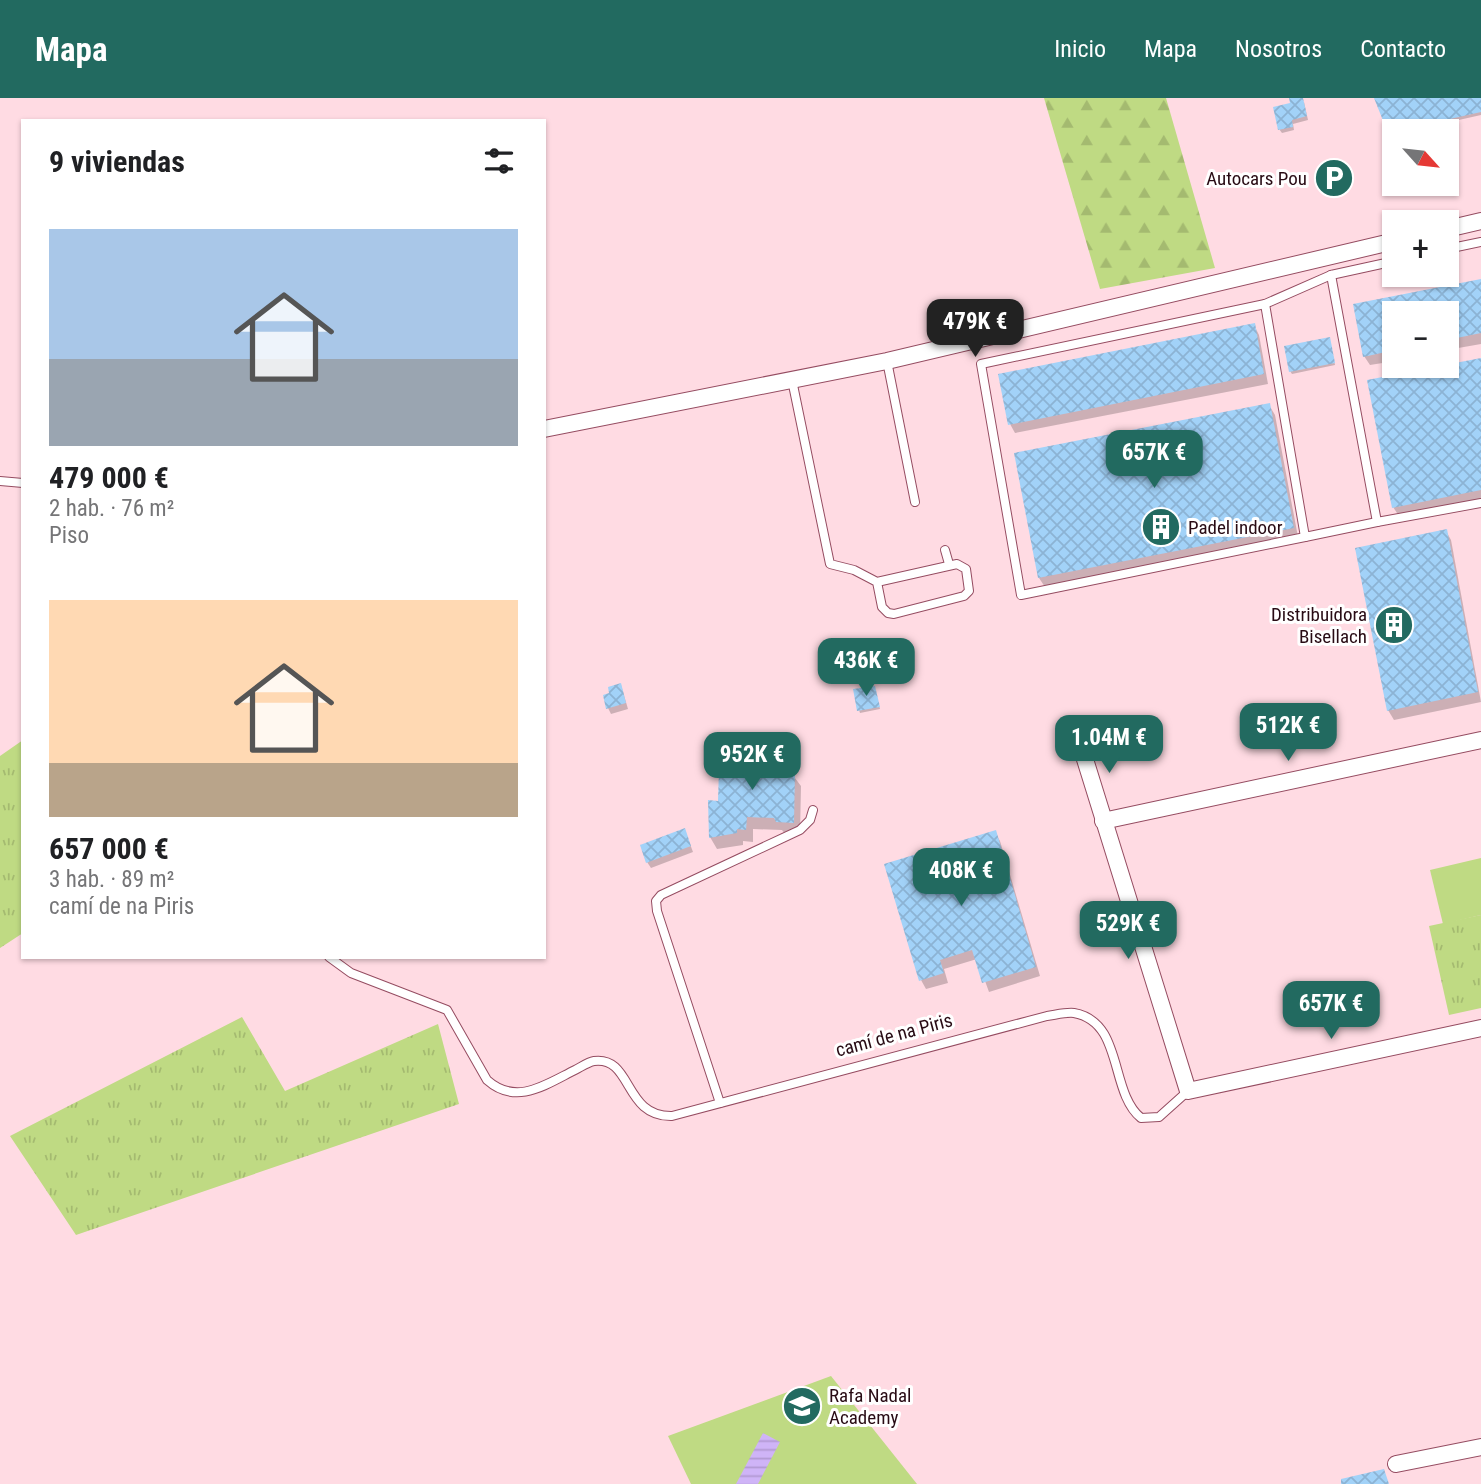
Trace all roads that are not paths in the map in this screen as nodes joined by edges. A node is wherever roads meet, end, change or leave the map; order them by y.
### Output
1 (1481, 220) edge
2 (1459, 226) edge
3 (1481, 242) edge
4 (1382, 244) edge
5 (1459, 247) edge
6 (1382, 264) edge
7 (1331, 275) junction
8 (1265, 304) junction
9 (887, 362) junction
10 (792, 380) junction
11 (546, 429) edge
12 (0, 481) edge
13 (21, 483) edge
14 (915, 502) dead end
15 (1481, 503) edge
16 (1377, 523) junction
17 (1305, 537) junction
18 (945, 550) dead end
19 (949, 564) junction
20 (877, 582) junction
21 (1079, 740) dead end
22 (1481, 740) edge
23 (813, 810) dead end
24 (1103, 821) junction
25 (331, 959) edge
26 (1481, 1028) edge
27 (1188, 1091) junction
28 (720, 1103) junction
29 (1481, 1447) edge
30 (1396, 1464) dead end

1 - 2 street
3 - 5 lane
4 - 9 street
6 - 7 lane
7 - 8 lane
7 - 16 lane
8 - 17 lane
8 - 17 lane
9 - 10 street
9 - 14 lane
10 - 11 street
10 - 20 lane
12 - 13 lane
15 - 16 lane
16 - 17 lane
18 - 19 lane
19 - 20 lane
19 - 20 lane
21 - 24 street
22 - 24 street
23 - 28 lane
24 - 27 street
25 - 28 lane, camí de na Piris
26 - 27 street, camí de na Piris
27 - 28 lane, camí de na Piris
29 - 30 street

